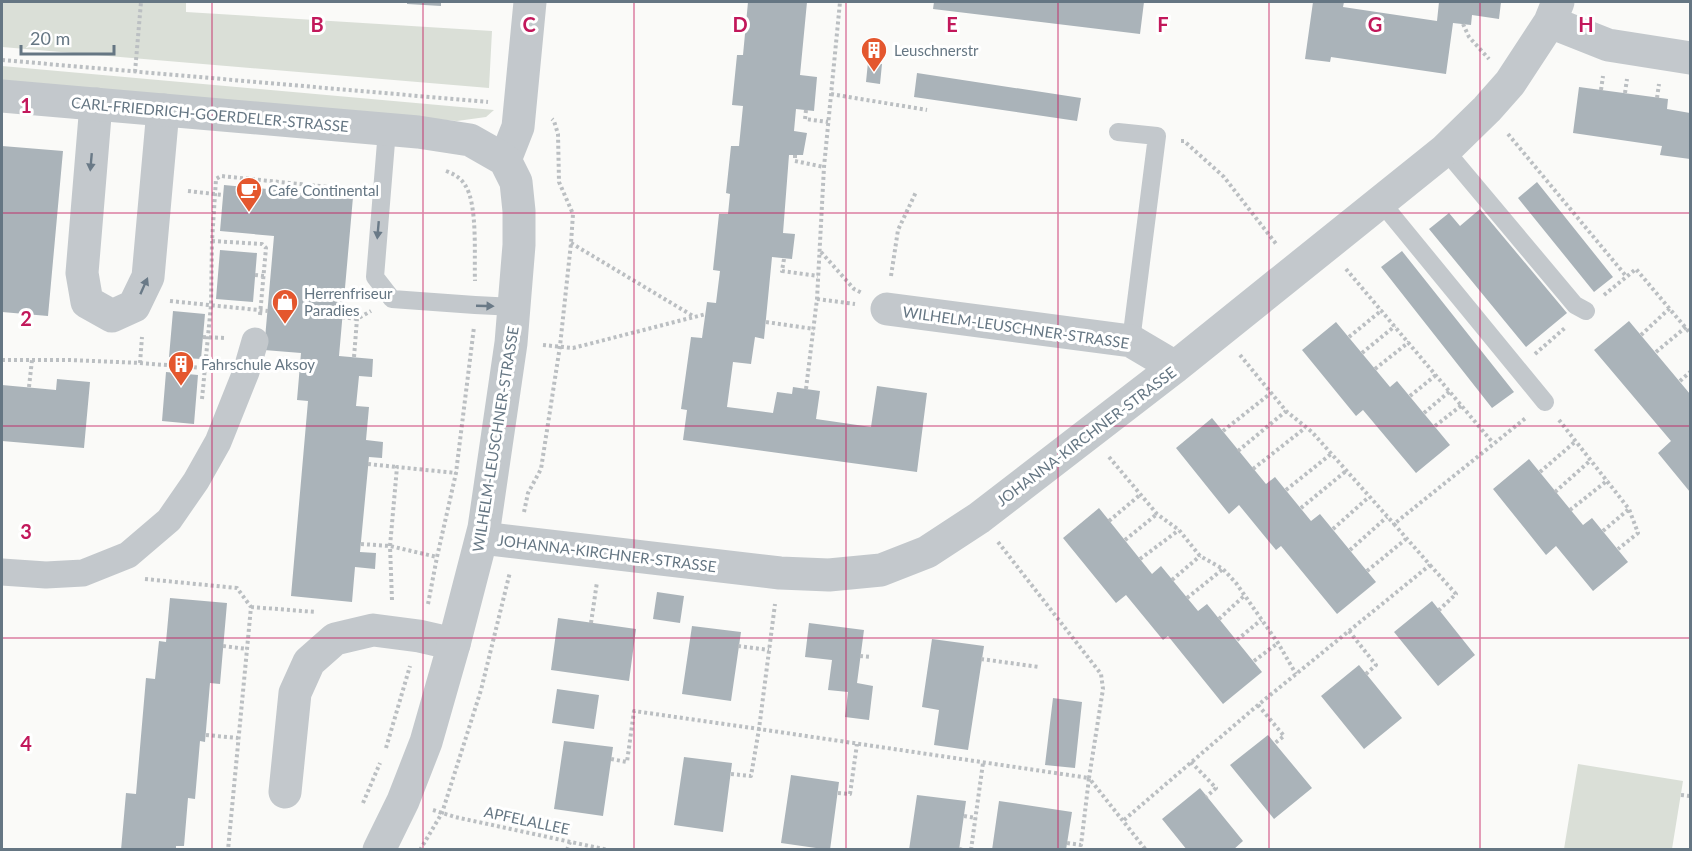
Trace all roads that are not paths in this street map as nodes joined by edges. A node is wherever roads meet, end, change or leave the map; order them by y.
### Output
1 (530, 2) edge
2 (1554, 12) edge
3 (1690, 58) edge
4 (2, 96) edge
5 (96, 104) junction
6 (163, 110) junction
7 (402, 131) junction
8 (1118, 132) dead end
9 (1445, 150) junction
10 (505, 160) junction
11 (1381, 202) junction
12 (514, 307) junction
13 (887, 309) road end
14 (1586, 311) dead end
15 (255, 341) road end
16 (1131, 341) junction
17 (1175, 367) junction
18 (1545, 402) road end
19 (482, 538) junction
20 (2, 572) edge
21 (454, 644) junction
22 (285, 792) dead end
23 (379, 849) edge

1 - 10 street
2 - 3 street
2 - 9 street, JOHANNA-KIRCHNER-STRASSE
4 - 5 street, CARL-FRIEDRICH-GOERDELER-STRASSE
5 - 6 street, CARL-FRIEDRICH-GOERDELER-STRASSE
5 -> 6 street
6 - 7 street, CARL-FRIEDRICH-GOERDELER-STRASSE
7 - 10 street
7 -> 12 lane
8 - 16 lane
9 - 11 street, JOHANNA-KIRCHNER-STRASSE
9 - 14 lane
10 - 12 street, WILHELM-LEUSCHNER-STRASSE
11 - 17 street, JOHANNA-KIRCHNER-STRASSE
11 - 18 lane
12 - 19 street, WILHELM-LEUSCHNER-STRASSE
13 - 16 street, WILHELM-LEUSCHNER-STRASSE
15 - 20 street
16 - 17 street, WILHELM-LEUSCHNER-STRASSE
17 - 19 street, JOHANNA-KIRCHNER-STRASSE
19 - 21 street, WILHELM-LEUSCHNER-STRASSE
21 - 22 street
21 - 23 street, WILHELM-LEUSCHNER-STRASSE

